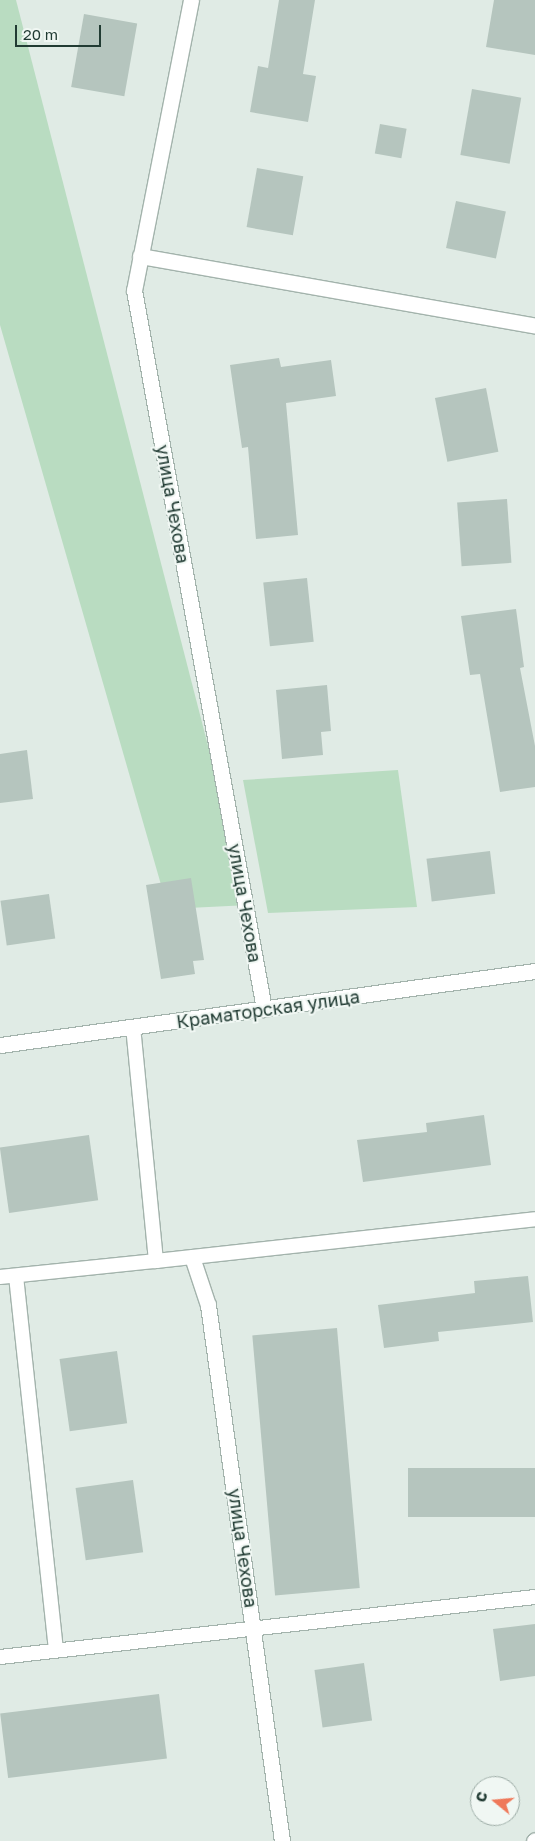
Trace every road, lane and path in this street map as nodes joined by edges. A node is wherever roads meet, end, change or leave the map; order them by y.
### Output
1 (191, 0) edge
2 (140, 256) junction
3 (535, 326) edge
4 (535, 972) edge
5 (264, 1009) junction
6 (133, 1027) junction
7 (0, 1045) edge
8 (535, 1220) edge
9 (192, 1257) junction
10 (156, 1261) junction
11 (16, 1276) junction
12 (0, 1277) edge
13 (535, 1597) edge
14 (254, 1628) junction
15 (56, 1649) junction
16 (0, 1657) edge
17 (282, 1841) edge

1 - 2 street, улица Чехова
2 - 3 street
2 - 5 street, улица Чехова
4 - 5 street, Краматорская улица
5 - 6 street, Краматорская улица
6 - 7 street, Краматорская улица
6 - 10 lane
8 - 9 lane
9 - 10 lane
9 - 14 street, улица Чехова
10 - 11 lane
11 - 12 lane
11 - 15 lane
13 - 14 lane
14 - 15 lane
14 - 17 street, улица Чехова
15 - 16 lane

